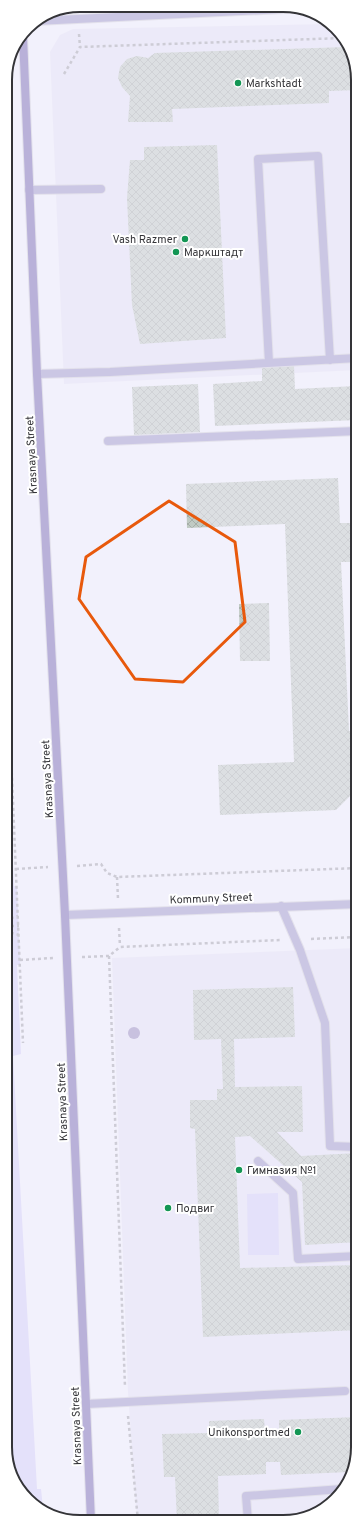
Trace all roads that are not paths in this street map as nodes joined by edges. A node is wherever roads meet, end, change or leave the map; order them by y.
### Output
1 (221, 12) edge
2 (47, 20) edge
3 (23, 43) edge
4 (101, 189) dead end
5 (30, 190) junction
6 (351, 358) edge
7 (330, 360) junction
8 (269, 363) junction
9 (37, 374) junction
10 (351, 431) edge
11 (108, 441) dead end
12 (351, 904) edge
13 (281, 906) junction
14 (65, 915) junction
15 (351, 1147) edge
16 (258, 1161) dead end
17 (351, 1256) edge
18 (345, 1391) dead end
19 (86, 1404) junction
20 (336, 1489) edge
21 (91, 1515) edge
22 (248, 1515) edge

1 - 2 street
3 - 5 main road, Krasnaya Street
4 - 5 street
5 - 9 main road, Krasnaya Street
6 - 7 street
7 - 8 street
7 - 8 street
8 - 9 street
9 - 14 main road, Krasnaya Street
10 - 11 street
12 - 13 street, Kommuny Street
13 - 14 street, Kommuny Street
13 - 15 street
14 - 19 main road, Krasnaya Street
16 - 17 street
18 - 19 street
19 - 21 main road, Krasnaya Street
20 - 22 street

